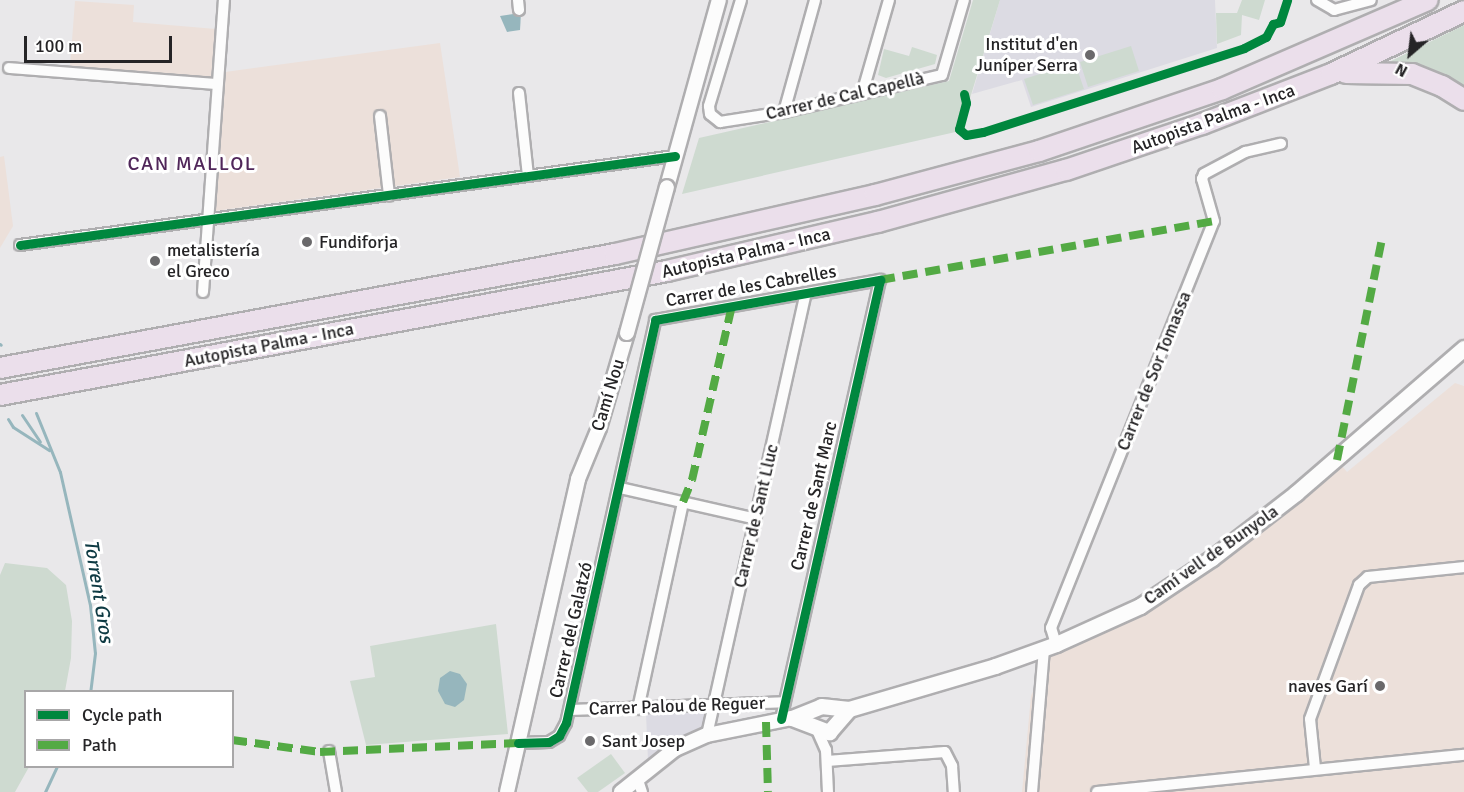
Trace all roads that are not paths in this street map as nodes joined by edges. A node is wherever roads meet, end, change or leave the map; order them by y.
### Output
1 (224, 0) edge
2 (741, 0) edge
3 (815, 0) edge
4 (889, 0) edge
5 (964, 0) edge
6 (1317, 0) edge
7 (1371, 0) edge
8 (1428, 0) edge
9 (715, 4) edge
10 (1342, 4) edge
11 (1464, 11) edge
12 (9, 68) dead end
13 (1331, 74) junction
14 (217, 84) junction
15 (519, 93) dead end
16 (862, 94) junction
17 (1464, 100) edge
18 (784, 112) junction
19 (380, 116) dead end
20 (1281, 144) dead end
21 (675, 156) junction
22 (528, 176) junction
23 (389, 195) junction
24 (210, 219) junction
25 (20, 245) dead end
26 (880, 280) joint
27 (203, 292) dead end
28 (805, 296) junction
29 (1464, 348) edge
30 (0, 361) edge
31 (39, 361) junction
32 (1464, 364) edge
33 (0, 369) edge
34 (1, 395) edge
35 (1409, 400) junction
36 (620, 488) junction
37 (683, 502) junction
38 (756, 519) junction
39 (1464, 567) edge
40 (1050, 647) junction
41 (784, 702) junction
42 (713, 707) junction
43 (638, 709) junction
44 (570, 710) junction
45 (839, 717) junction
46 (786, 719) junction
47 (815, 722) junction
48 (707, 735) junction
49 (518, 742) junction
50 (329, 751) dead end
51 (1464, 755) edge
52 (826, 756) junction
53 (1315, 768) junction
54 (640, 786) edge
55 (336, 792) edge
56 (507, 792) edge
57 (621, 792) edge
58 (828, 792) edge
59 (954, 792) edge
60 (1032, 792) edge
61 (1097, 792) edge

1 - 14 street
2 - 18 street, Carrer de Cal Capellà
3 - 18 street
4 - 16 street
5 - 16 street, Carrer de Cal Capellà
6 - 10 street
7 - 10 street
8 - 31 highway, Autopista Palma - Inca
9 - 21 street, Camí Nou
11 - 13 highway, Autopista Palma - Inca
12 - 14 street
13 - 17 highway
13 - 34 highway, Autopista Palma - Inca
14 - 24 street
15 - 22 street
16 - 18 street, Carrer de Cal Capellà
19 - 23 street
20 - 40 street, Carrer de Sor Tomassa
21 - 22 street
21 - 49 street, Camí Nou, bridge
22 - 23 street
23 - 24 street
24 - 25 street
24 - 27 street
26 - 28 street, Carrer de les Cabrelles
26 - 41 street, Carrer de Sant Marc
28 - 36 street, Carrer de les Cabrelles
28 - 38 street, Carrer de Sant Lluc
29 - 35 main road
30 - 31 highway
31 - 33 highway, Autopista Palma - Inca
32 - 35 main road
35 - 40 main road, Camí vell de Bunyola
36 - 37 street
36 - 44 street, Carrer del Galatzó
37 - 38 street
37 - 43 street
38 - 42 street, Carrer de Sant Lluc
39 - 53 street
40 - 45 main road, Camí vell de Bunyola
40 - 60 street
41 - 42 street, Carrer Palou de Reguer
41 - 46 street, Carrer de Sant Marc
42 - 43 street, Carrer Palou de Reguer
42 - 48 street, Carrer de Sant Lluc
43 - 44 street, Carrer Palou de Reguer
44 - 49 street, Carrer del Galatzó
45 - 47 main road
45 - 47 main road
45 - 52 street
46 - 47 main road
46 - 48 street
47 - 52 street
48 - 54 street
49 - 56 street, Camí Nou
50 - 55 street
51 - 53 street
52 - 58 street
52 - 59 street
53 - 61 street
54 - 57 street

